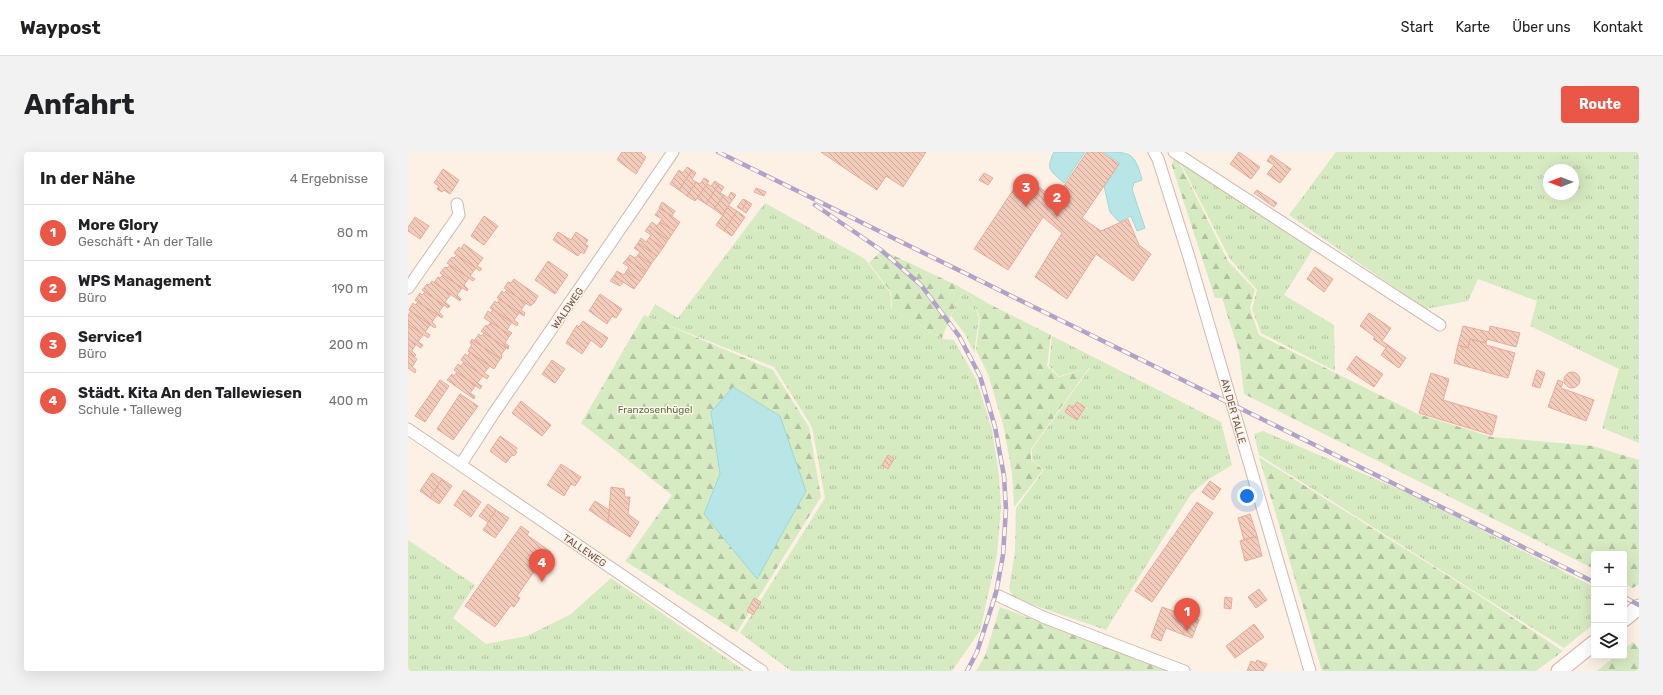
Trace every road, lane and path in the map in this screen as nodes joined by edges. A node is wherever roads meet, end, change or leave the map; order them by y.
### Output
1 (674, 152) edge
2 (1154, 152) edge
3 (1174, 152) edge
4 (457, 204) dead end
5 (408, 288) edge
6 (1440, 325) dead end
7 (408, 429) edge
8 (461, 464) junction
9 (999, 596) dead end
10 (1639, 607) edge
11 (1627, 616) edge
12 (1591, 645) edge
13 (762, 671) edge
14 (1184, 671) edge
15 (1310, 671) edge
16 (1559, 671) edge

1 - 8 street, WALDWEG
2 - 15 street, AN DER TALLE
3 - 6 street
4 - 5 street
7 - 8 street, TALLEWEG
8 - 13 street, TALLEWEG
9 - 14 street
10 - 11 main road
12 - 16 main road

